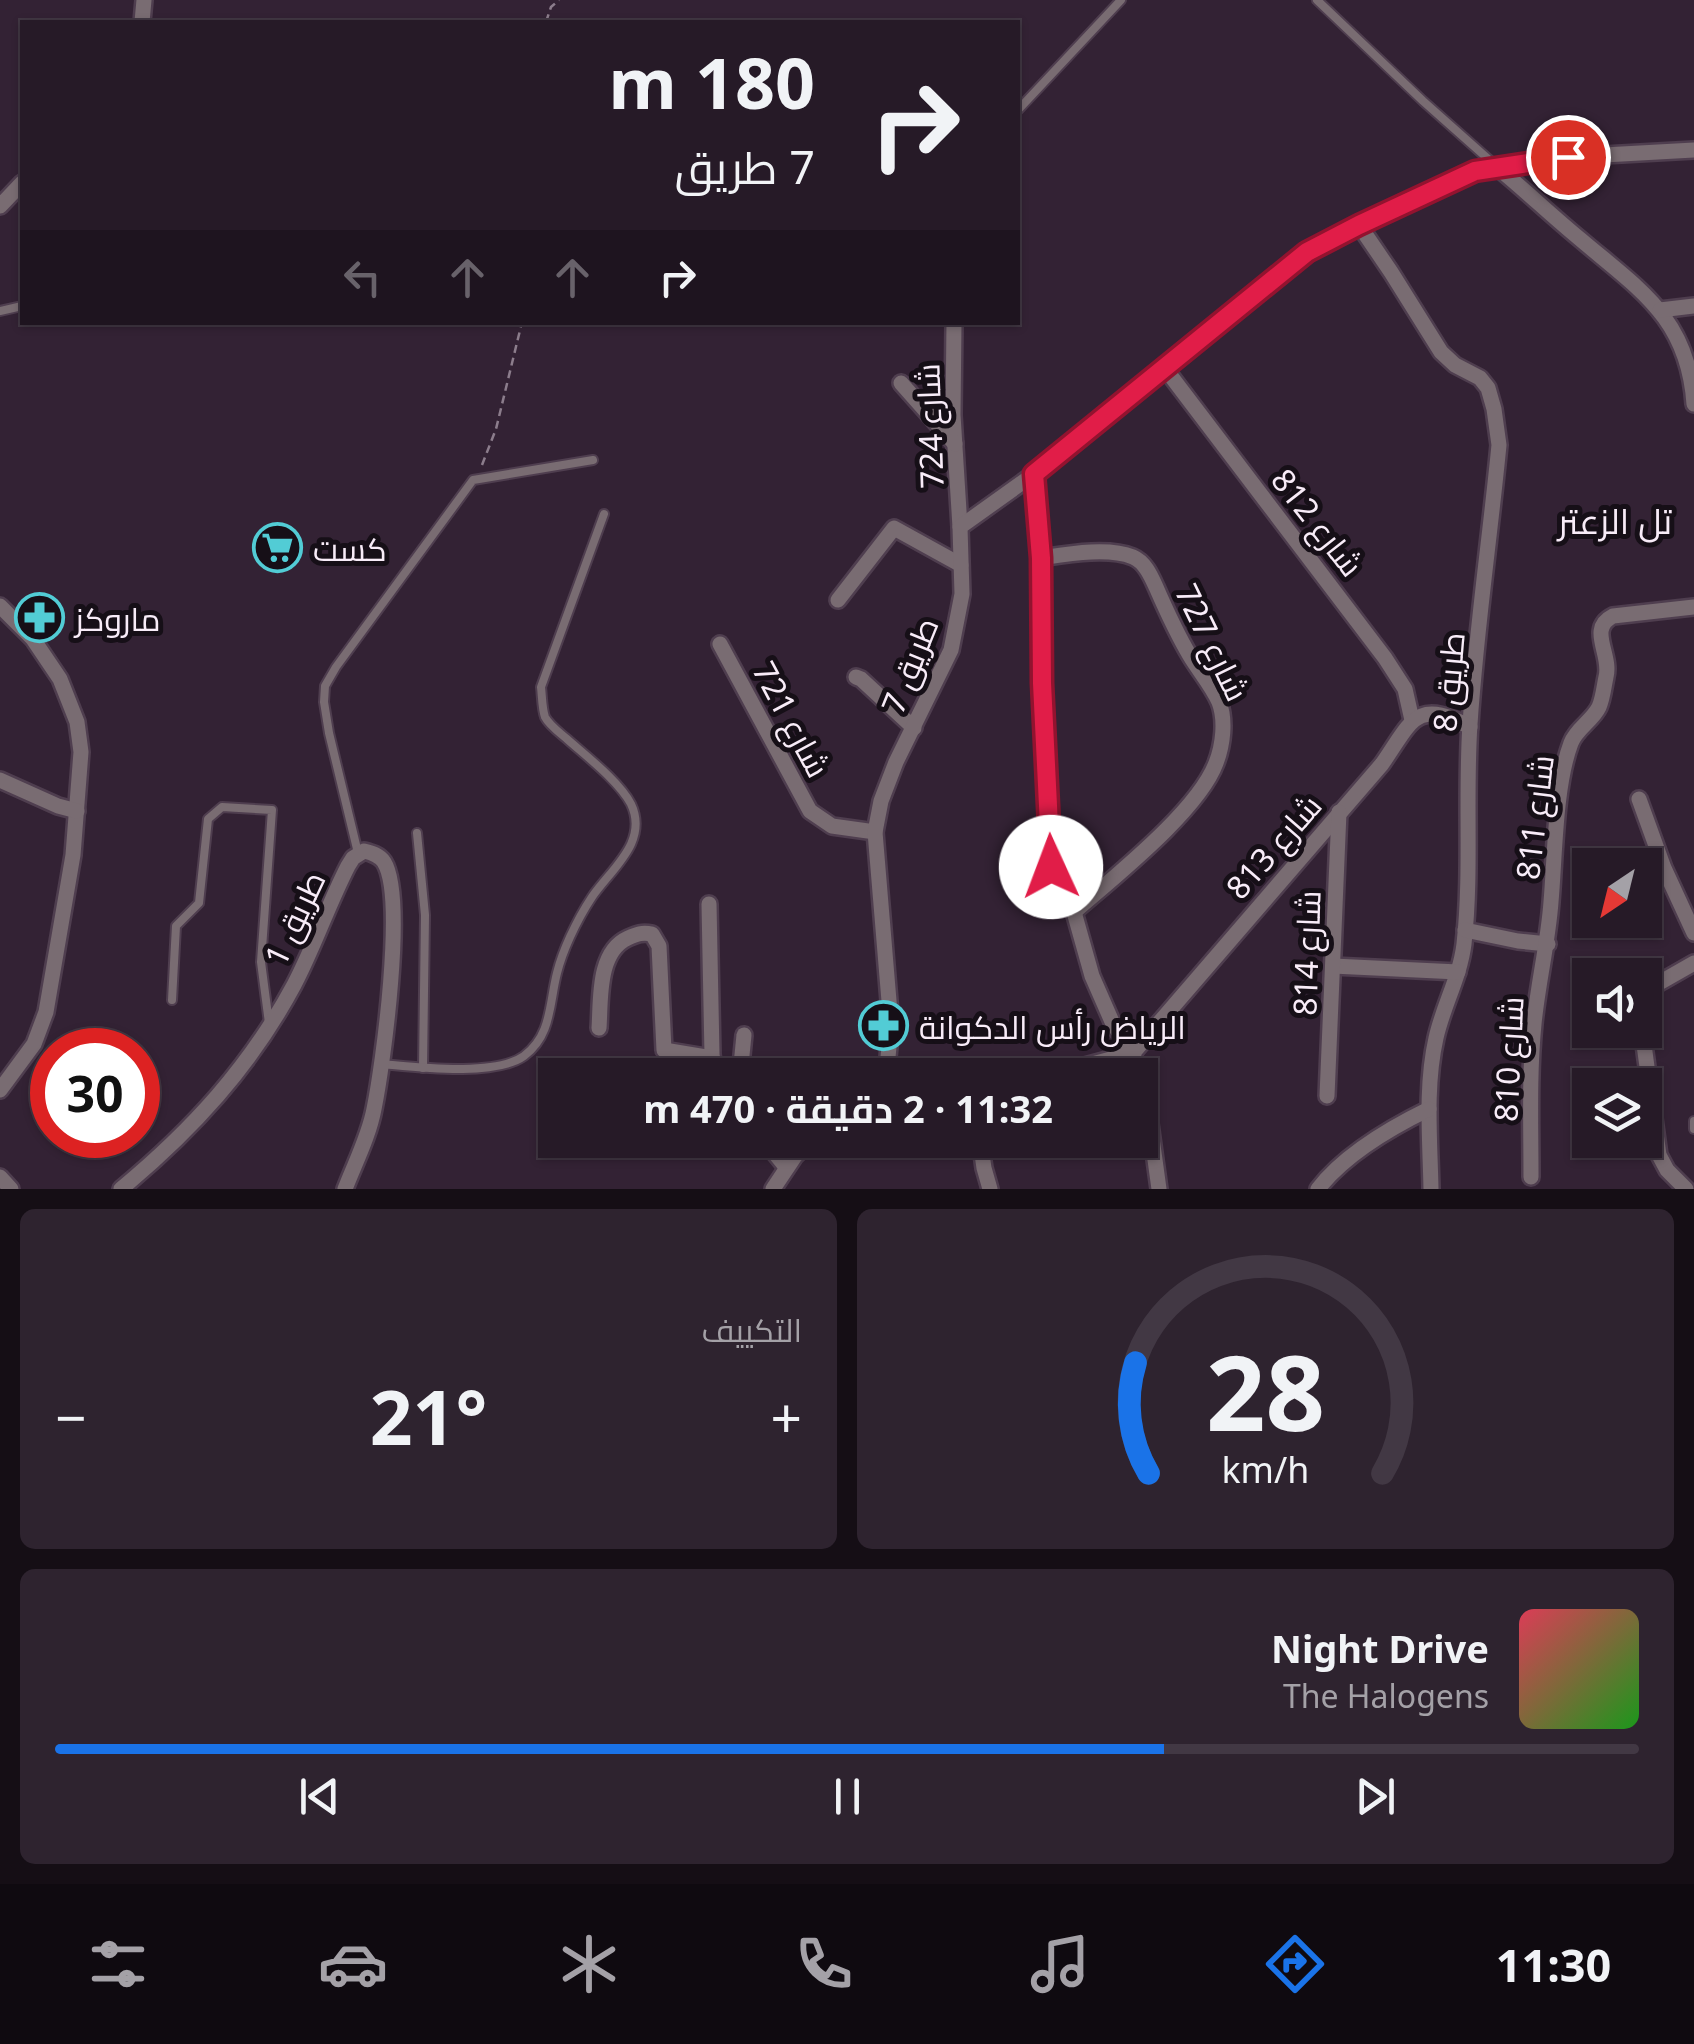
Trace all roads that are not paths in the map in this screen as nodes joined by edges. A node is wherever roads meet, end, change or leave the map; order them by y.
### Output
1 (1121, 0) edge
2 (1318, 0) edge
3 (1020, 108) edge
4 (1694, 150) edge
5 (1498, 168) junction
6 (1359, 225) junction
7 (1694, 306) edge
8 (1660, 310) junction
9 (954, 325) edge
10 (1164, 366) junction
11 (901, 384) dead end
12 (1694, 404) edge
13 (955, 444) junction
14 (593, 460) dead end
15 (1034, 474) junction
16 (604, 514) dead end
17 (960, 527) junction
18 (1041, 558) junction
19 (961, 566) junction
20 (838, 600) dead end
21 (0, 606) edge
22 (1694, 607) edge
23 (720, 644) dead end
24 (856, 676) dead end
25 (1412, 720) junction
26 (1470, 727) junction
27 (914, 728) junction
28 (0, 780) edge
29 (1638, 799) dead end
30 (77, 811) junction
31 (1339, 812) junction
32 (417, 832) dead end
33 (875, 832) junction
34 (358, 853) junction
35 (708, 904) dead end
36 (1074, 912) junction
37 (1465, 930) junction
38 (1694, 932) edge
39 (1548, 944) junction
40 (1694, 964) edge
41 (1333, 966) junction
42 (1458, 972) junction
43 (1662, 982) edge
44 (172, 1000) dead end
45 (270, 1027) junction
46 (599, 1028) dead end
47 (744, 1036) dead end
48 (1644, 1048) edge
49 (1133, 1052) junction
50 (688, 1058) edge
51 (714, 1058) edge
52 (742, 1058) edge
53 (885, 1058) edge
54 (1112, 1058) edge
55 (1134, 1058) edge
56 (381, 1064) junction
57 (424, 1068) junction
58 (0, 1090) edge
59 (1327, 1096) dead end
60 (1430, 1109) junction
61 (1694, 1122) edge
62 (1694, 1130) edge
63 (778, 1158) edge
64 (794, 1158) edge
65 (983, 1158) edge
66 (1155, 1158) edge
67 (786, 1168) junction
68 (0, 1177) edge
69 (1531, 1177) dead end
70 (10, 1189) edge
71 (121, 1189) edge
72 (345, 1189) edge
73 (772, 1189) edge
74 (990, 1189) edge
75 (1159, 1189) edge
76 (1318, 1189) edge
77 (1431, 1189) edge
78 (1686, 1189) edge

1 - 3 lane
2 - 5 lane
4 - 5 street
5 - 6 street
5 - 8 street
6 - 10 street
6 - 26 street, طريق 8
7 - 8 street
8 - 12 street
9 - 13 street, شارع 724
10 - 15 street
10 - 25 street, شارع 812
11 - 13 street
13 - 17 street, شارع 724
14 - 34 lane
15 - 17 street
15 - 18 street
16 - 57 lane
17 - 19 street, 7 طريق
18 - 36 street
18 - 36 street, شارع 727
19 - 20 street
19 - 27 street, 7 طريق
21 - 30 street
22 - 39 street, شارع 811
23 - 33 street, شارع 721
24 - 27 street
25 - 26 street
25 - 31 street, شارع 813
26 - 37 street, طريق 8
27 - 33 street, 7 طريق
28 - 30 street
29 - 38 street
30 - 58 street
31 - 41 street, شارع 814
31 - 49 street, شارع 813
32 - 57 lane
33 - 53 street, 7 طريق
34 - 45 street, طريق 1
34 - 56 street, طريق 1
35 - 51 street
36 - 49 street
37 - 39 street
37 - 42 street, طريق 8
39 - 69 street, شارع 810
40 - 43 street
41 - 42 street
41 - 59 street, شارع 814
42 - 60 street, طريق 8
44 - 45 lane
45 - 71 street, طريق 1
46 - 50 street
47 - 52 street
48 - 78 street
49 - 54 street
49 - 55 street
56 - 57 lane
56 - 72 street, طريق 1
60 - 76 street
60 - 77 street, طريق 8
61 - 62 lane
63 - 67 street
64 - 67 street
65 - 74 street
66 - 75 street
67 - 73 street
68 - 70 street

